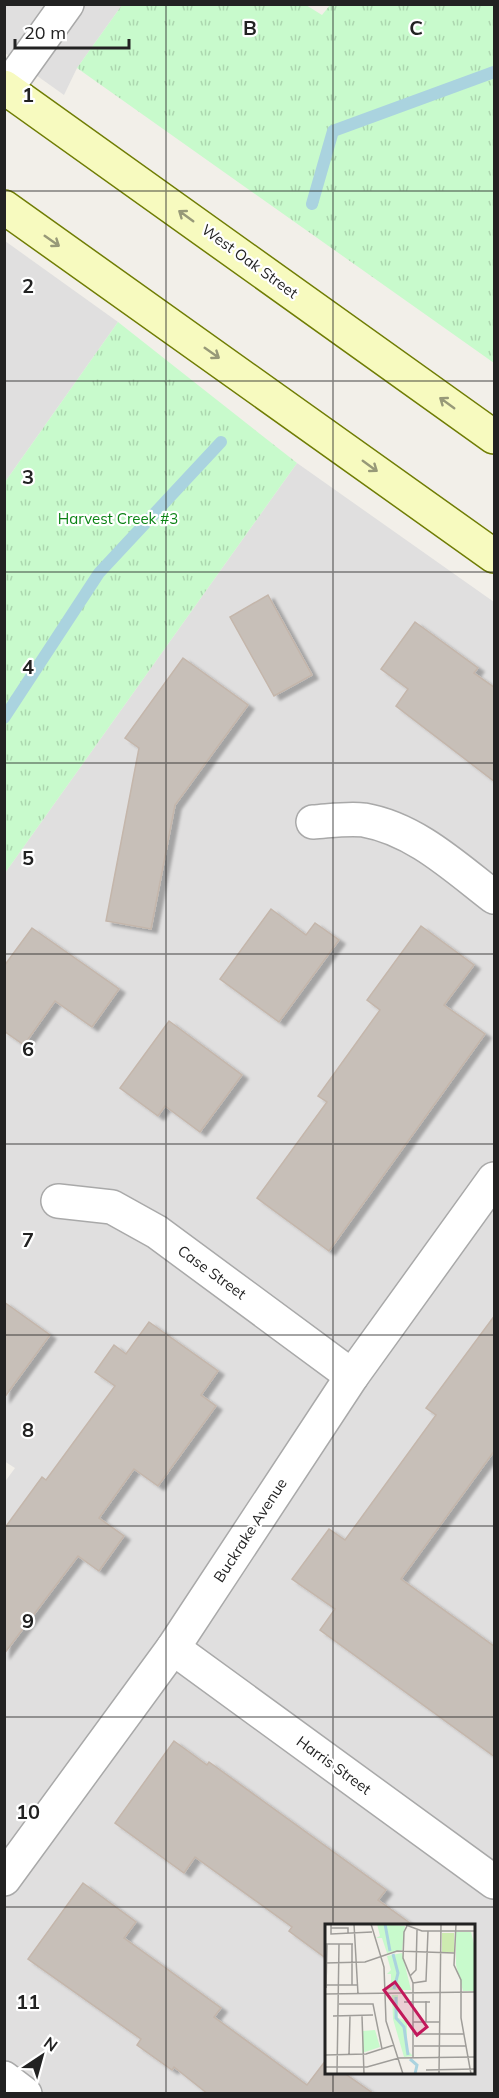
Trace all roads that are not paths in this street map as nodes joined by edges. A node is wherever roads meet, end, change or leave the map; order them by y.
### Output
1 (67, 4) edge
2 (5, 90) edge
3 (4, 207) edge
4 (495, 437) edge
5 (495, 556) edge
6 (313, 822) dead end
7 (495, 897) edge
8 (495, 1179) edge
9 (58, 1201) dead end
10 (352, 1376) junction
11 (172, 1648) junction
12 (4, 1879) edge
13 (495, 1882) edge
14 (4, 2078) edge
15 (25, 2094) edge

1 - 2 street
4 -> 2 main road, West Oak Street
3 -> 5 main road
6 - 7 street
8 - 10 street, Buckrake Avenue
9 - 10 street, Case Street
10 - 11 street, Buckrake Avenue
11 - 12 street, Buckrake Avenue
11 - 13 street, Harris Street
14 - 15 street

